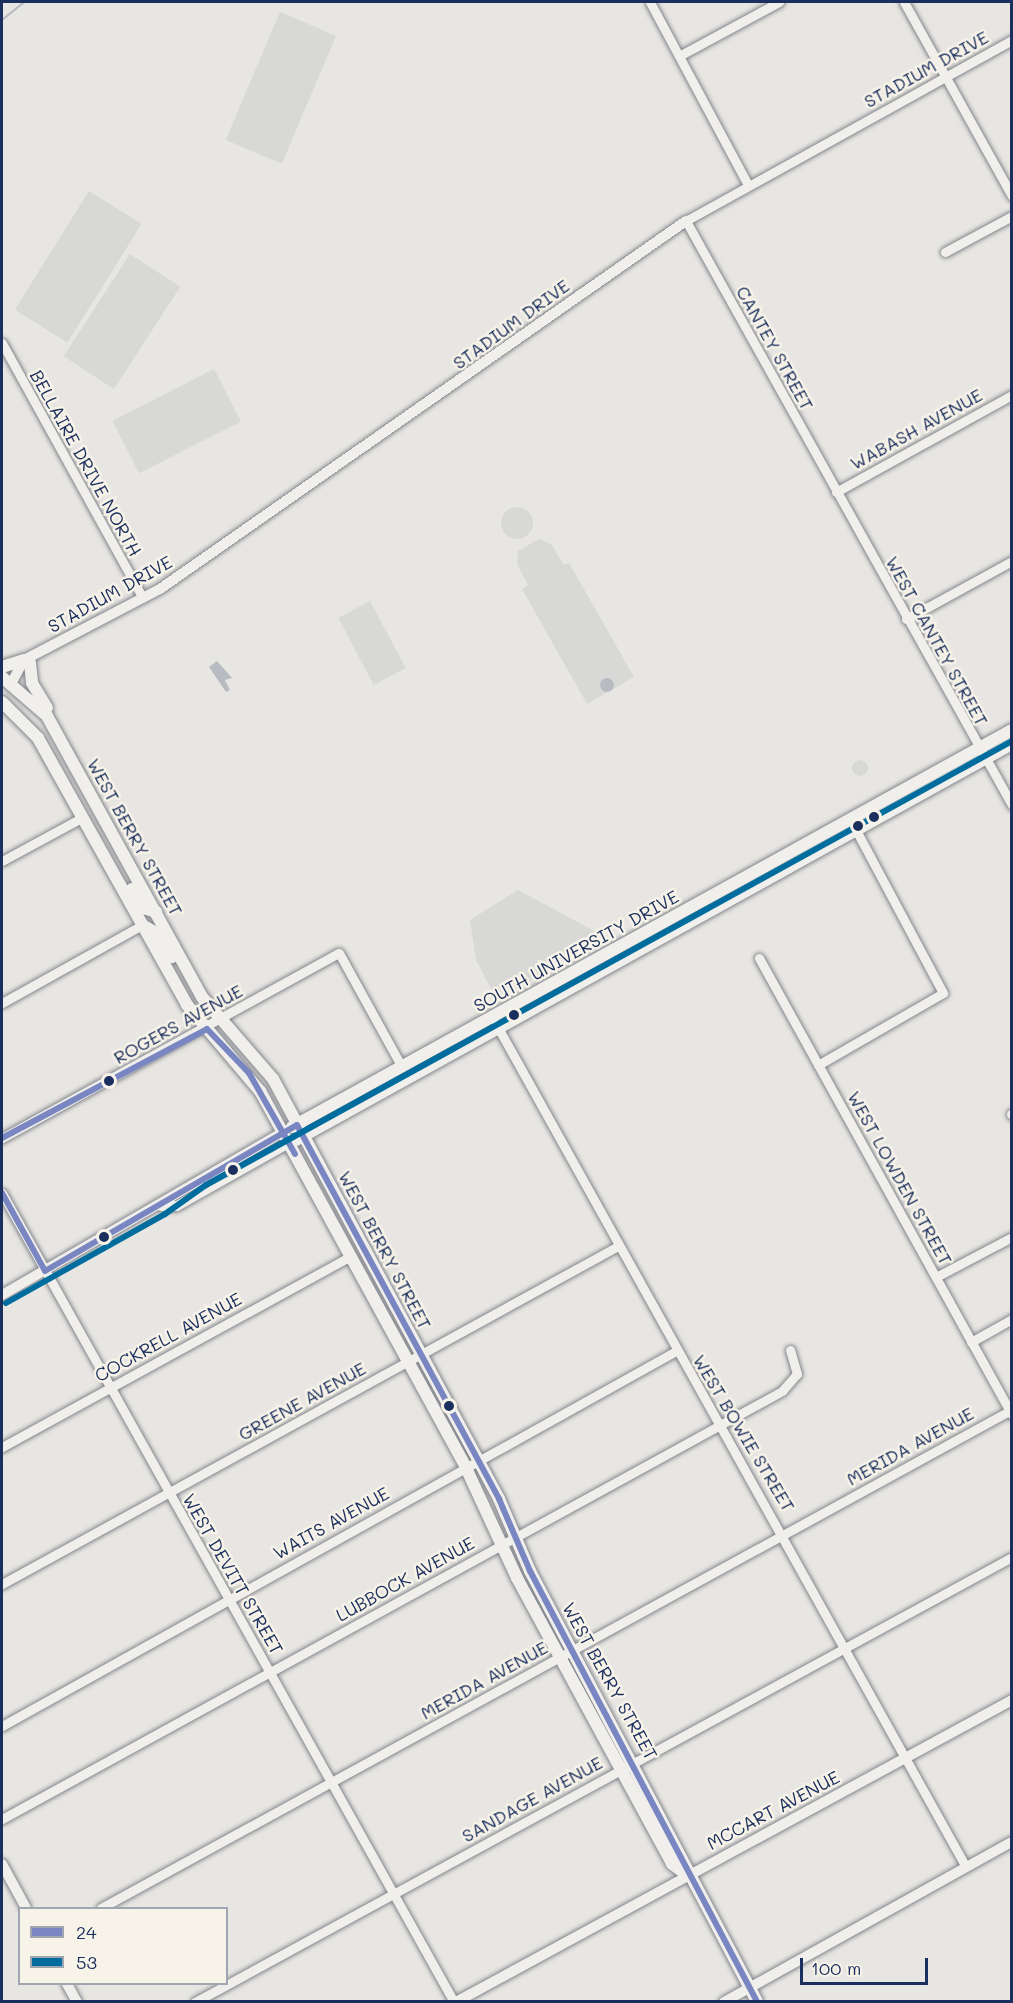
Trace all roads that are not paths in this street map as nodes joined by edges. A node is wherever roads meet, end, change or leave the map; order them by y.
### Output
1 (650, 2) edge
2 (778, 2) edge
3 (904, 2) edge
4 (1011, 40) edge
5 (679, 56) junction
6 (946, 77) junction
7 (748, 184) junction
8 (1011, 196) edge
9 (1011, 216) edge
10 (686, 220) junction
11 (945, 252) dead end
12 (2, 343) edge
13 (1011, 395) edge
14 (836, 492) junction
15 (1011, 561) edge
16 (143, 598) junction
17 (906, 619) junction
18 (27, 662) junction
19 (2, 667) edge
20 (5, 683) edge
21 (2, 702) edge
22 (17, 713) junction
23 (1011, 730) edge
24 (1011, 744) edge
25 (66, 747) junction
26 (982, 754) junction
27 (1011, 805) edge
28 (83, 817) junction
29 (850, 819) junction
30 (857, 832) junction
31 (2, 861) edge
32 (108, 862) junction
33 (156, 912) junction
34 (142, 925) junction
35 (759, 958) dead end
36 (196, 985) junction
37 (2, 1003) edge
38 (492, 1017) junction
39 (221, 1019) junction
40 (207, 1029) junction
41 (499, 1029) junction
42 (818, 1065) junction
43 (263, 1066) junction
44 (402, 1067) junction
45 (300, 1130) junction
46 (283, 1132) junction
47 (2, 1138) edge
48 (290, 1143) junction
49 (2, 1193) edge
50 (161, 1206) junction
51 (1011, 1237) edge
52 (618, 1246) junction
53 (351, 1256) junction
54 (45, 1271) junction
55 (936, 1277) junction
56 (387, 1290) junction
57 (2, 1295) edge
58 (1011, 1319) edge
59 (971, 1342) junction
60 (790, 1350) dead end
61 (676, 1351) junction
62 (421, 1354) junction
63 (408, 1362) junction
64 (109, 1388) junction
65 (1010, 1413) edge
66 (722, 1423) junction
67 (2, 1447) edge
68 (479, 1461) junction
69 (466, 1468) junction
70 (167, 1493) junction
71 (784, 1534) junction
72 (514, 1537) junction
73 (501, 1544) junction
74 (1011, 1557) edge
75 (2, 1584) edge
76 (226, 1599) junction
77 (846, 1647) junction
78 (573, 1650) junction
79 (560, 1657) junction
80 (273, 1672) junction
81 (1011, 1700) edge
82 (2, 1726) edge
83 (907, 1756) junction
84 (634, 1762) junction
85 (622, 1769) junction
86 (333, 1781) junction
87 (2, 1819) edge
88 (1011, 1842) edge
89 (2, 1864) edge
90 (966, 1867) junction
91 (687, 1875) junction
92 (393, 1894) junction
93 (25, 1907) edge
94 (103, 1907) edge
95 (228, 1983) edge
96 (68, 1985) edge
97 (225, 1985) edge
98 (749, 1988) junction
99 (77, 2001) edge
100 (195, 2001) edge
101 (455, 2001) edge
102 (724, 2001) edge
103 (757, 2001) edge

1 - 5 street
2 - 5 street
3 - 6 street
4 - 6 street, STADIUM DRIVE
5 - 7 street
6 - 7 street, STADIUM DRIVE
6 - 8 street
7 - 10 street, STADIUM DRIVE
9 - 11 street
10 - 14 street, CANTEY STREET
10 - 16 street, STADIUM DRIVE
12 - 16 street, BELLAIRE DRIVE NORTH
13 - 14 street, WABASH AVENUE
14 - 17 street, WEST CANTEY STREET
15 - 17 street
16 - 18 street, STADIUM DRIVE
17 - 26 street, WEST CANTEY STREET
18 - 19 main road
18 - 20 street
18 - 25 main road
20 - 22 main road
20 - 25 main road, WEST BERRY STREET
21 - 22 main road, WEST BERRY STREET
22 - 28 main road, WEST BERRY STREET
23 - 26 main road, SOUTH UNIVERSITY DRIVE
24 - 26 main road, SOUTH UNIVERSITY DRIVE
25 - 33 main road, WEST BERRY STREET
26 - 27 street, WEST CANTEY STREET
26 - 29 main road, SOUTH UNIVERSITY DRIVE
26 - 30 main road, SOUTH UNIVERSITY DRIVE
28 - 31 street
28 - 32 main road, WEST BERRY STREET
29 - 30 street
29 - 38 main road, SOUTH UNIVERSITY DRIVE
30 - 41 main road, SOUTH UNIVERSITY DRIVE
30 - 42 street
32 - 33 main road
32 - 34 main road, WEST BERRY STREET
33 - 36 main road, WEST BERRY STREET
34 - 36 main road
34 - 37 street
34 - 40 main road, WEST BERRY STREET
35 - 42 street, WEST LOWDEN STREET
36 - 39 main road, WEST BERRY STREET
38 - 41 street, WEST BOWIE STREET
38 - 44 main road, SOUTH UNIVERSITY DRIVE
39 - 40 street, ROGERS AVENUE
39 - 43 main road, WEST BERRY STREET
39 - 44 street, ROGERS AVENUE
40 - 43 main road
40 - 46 main road, WEST BERRY STREET
40 - 47 street, ROGERS AVENUE
41 - 45 main road, SOUTH UNIVERSITY DRIVE
41 - 52 street, WEST BOWIE STREET
42 - 55 street, WEST LOWDEN STREET
43 - 45 main road, WEST BERRY STREET
44 - 45 main road, SOUTH UNIVERSITY DRIVE
45 - 46 main road, SOUTH UNIVERSITY DRIVE
45 - 48 main road, SOUTH UNIVERSITY DRIVE
45 - 56 main road, WEST BERRY STREET
46 - 48 main road, WEST BERRY STREET
46 - 50 street, SOUTH UNIVERSITY DRIVE
48 - 50 street, SOUTH UNIVERSITY DRIVE
48 - 53 main road, WEST BERRY STREET
49 - 54 street, WEST DEVITT STREET
50 - 54 street, SOUTH UNIVERSITY DRIVE
51 - 55 street
52 - 61 street, WEST BOWIE STREET
52 - 62 street, GREENE AVENUE
53 - 56 main road
53 - 63 main road, WEST BERRY STREET
53 - 64 street, COCKRELL AVENUE
54 - 57 street, SOUTH UNIVERSITY DRIVE
54 - 64 street, WEST DEVITT STREET
55 - 59 street, WEST LOWDEN STREET
56 - 62 main road, WEST BERRY STREET
58 - 59 street
59 - 65 street, WEST LOWDEN STREET
60 - 66 street, LUBBOCK AVENUE
61 - 66 street, WEST BOWIE STREET
61 - 68 street, WAITS AVENUE
62 - 63 street, GREENE AVENUE
62 - 68 main road, WEST BERRY STREET
63 - 69 main road, WEST BERRY STREET
63 - 70 street, GREENE AVENUE
64 - 67 street, COCKRELL AVENUE
64 - 70 street, WEST DEVITT STREET
65 - 71 street, MERIDA AVENUE
66 - 71 street, WEST BOWIE STREET
66 - 72 street, LUBBOCK AVENUE
68 - 69 street, WAITS AVENUE
68 - 72 main road, WEST BERRY STREET
69 - 73 main road, WEST BERRY STREET
69 - 76 street, WAITS AVENUE
70 - 75 street, GREENE AVENUE
70 - 76 street, WEST DEVITT STREET
71 - 77 street, WEST BOWIE STREET
71 - 78 street, MERIDA AVENUE
72 - 73 street, LUBBOCK AVENUE
72 - 78 main road, WEST BERRY STREET
73 - 79 main road, WEST BERRY STREET
73 - 80 street, LUBBOCK AVENUE
74 - 77 street, SANDAGE AVENUE
76 - 80 street, WEST DEVITT STREET
76 - 82 street, WAITS AVENUE
77 - 83 street, WEST BOWIE STREET
77 - 84 street, SANDAGE AVENUE
78 - 79 street, MERIDA AVENUE
78 - 84 main road, WEST BERRY STREET
79 - 85 main road, WEST BERRY STREET
79 - 86 street, MERIDA AVENUE
80 - 86 street, WEST DEVITT STREET
80 - 87 street, LUBBOCK AVENUE
81 - 83 street, MCCART AVENUE
83 - 90 street, WEST BOWIE STREET
83 - 91 street, MCCART AVENUE
84 - 85 street, SANDAGE AVENUE
84 - 91 main road, WEST BERRY STREET
85 - 91 main road, WEST BERRY STREET
85 - 92 street, SANDAGE AVENUE
86 - 92 street, WEST DEVITT STREET
86 - 94 street, MERIDA AVENUE
88 - 90 street
89 - 93 street
90 - 98 street
91 - 98 main road, WEST BERRY STREET
91 - 101 street, MCCART AVENUE
92 - 95 street, SANDAGE AVENUE
92 - 101 street, WEST DEVITT STREET
96 - 99 street
97 - 100 street, SANDAGE AVENUE
98 - 102 street
98 - 103 main road, WEST BERRY STREET

